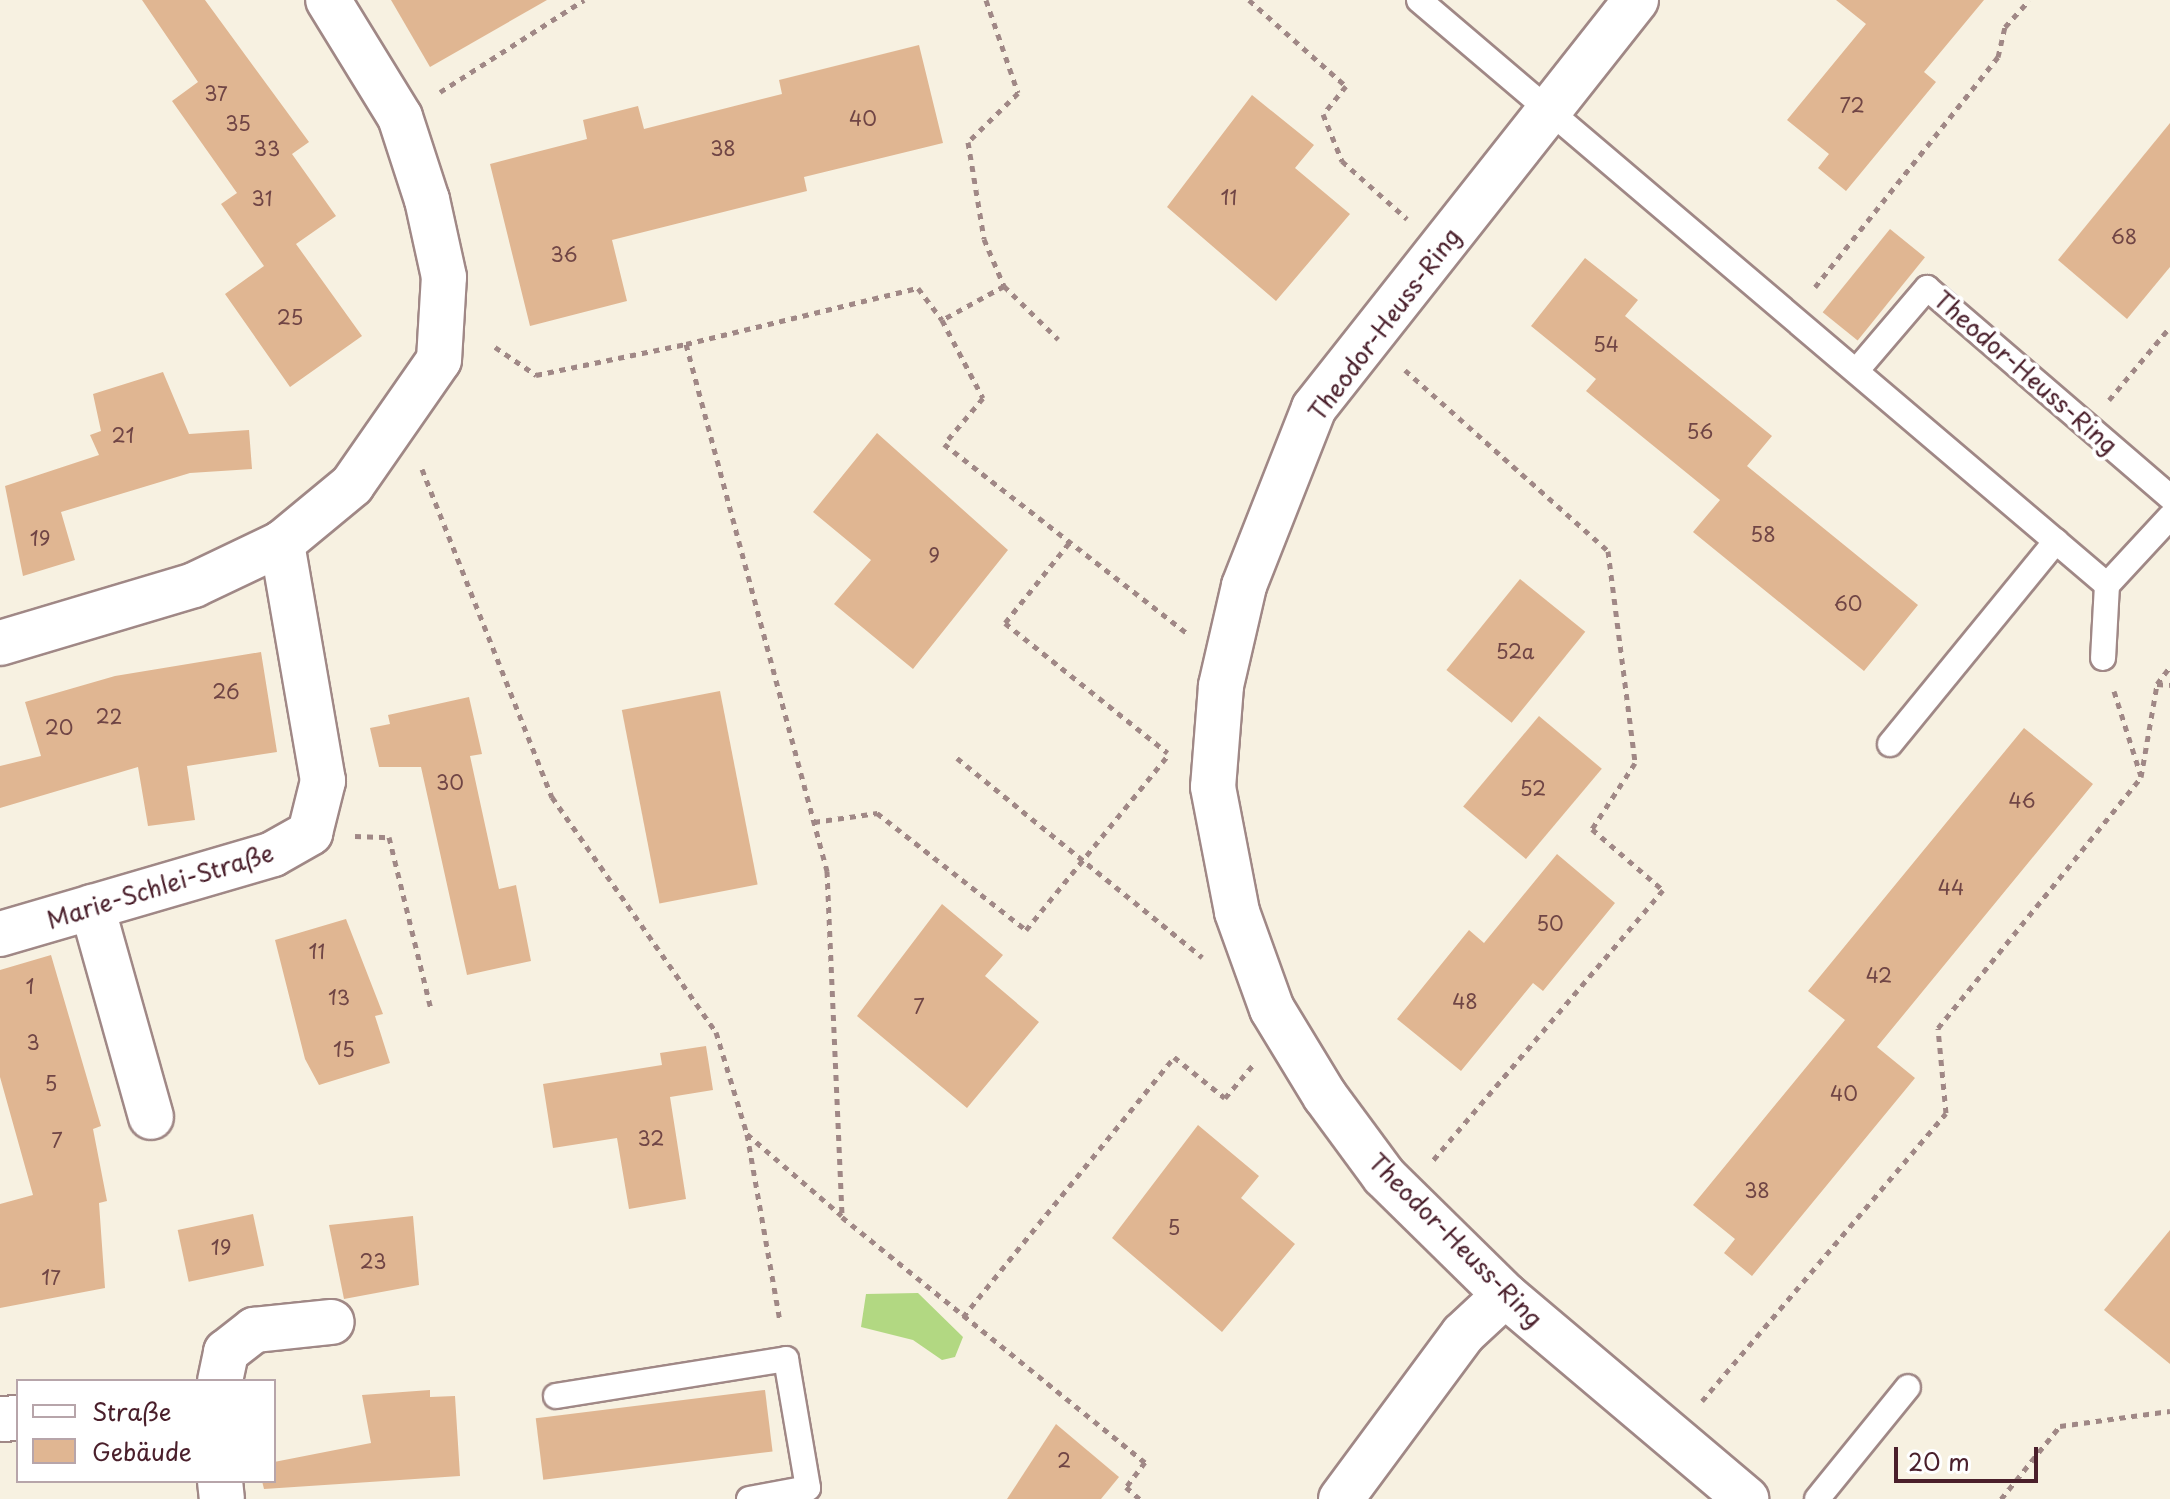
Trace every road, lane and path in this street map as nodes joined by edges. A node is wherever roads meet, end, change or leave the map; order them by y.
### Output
1 (328, 0) edge
2 (584, 0) edge
3 (986, 0) edge
4 (1249, 0) edge
5 (1419, 0) edge
6 (1636, 0) edge
7 (2029, 0) edge
8 (1548, 110) junction
9 (400, 117) junction
10 (1440, 248) junction
11 (1004, 286) junction
12 (1795, 313) junction
13 (942, 320) junction
14 (2170, 327) edge
15 (1058, 339) dead end
16 (1370, 339) junction
17 (686, 344) junction
18 (495, 347) dead end
19 (1857, 370) junction
20 (2088, 424) junction
21 (398, 426) junction
22 (2170, 497) edge
23 (2170, 517) edge
24 (2056, 541) junction
25 (282, 543) junction
26 (1069, 543) junction
27 (2107, 585) junction
28 (1232, 639) junction
29 (0, 643) edge
30 (2103, 658) joint
31 (2170, 667) edge
32 (2157, 684) junction
33 (2170, 685) edge
34 (1890, 744) dead end
35 (1169, 753) junction
36 (1216, 755) junction
37 (957, 758) dead end
38 (2141, 777) junction
39 (814, 822) junction
40 (310, 833) junction
41 (1081, 863) junction
42 (92, 907) junction
43 (0, 934) edge
44 (1249, 945) junction
45 (431, 1009) dead end
46 (1284, 1029) junction
47 (151, 1117) dead end
48 (747, 1134) junction
49 (1403, 1194) junction
50 (842, 1217) junction
51 (1505, 1295) junction
52 (963, 1317) junction
53 (332, 1322) dead end
54 (786, 1359) junction
55 (220, 1379) edge
56 (1908, 1387) dead end
57 (556, 1396) dead end
58 (2170, 1411) edge
59 (1673, 1435) junction
60 (749, 1499) edge
61 (1140, 1499) edge
62 (1341, 1499) edge
63 (1746, 1499) edge
64 (1817, 1499) edge
65 (2001, 1499) edge

1 - 9 street
2 - 9 path
3 - 11 path
4 - 10 path
5 - 8 lane
6 - 8 street, Theodor-Heuss-Ring
7 - 12 path
8 - 10 street, Theodor-Heuss-Ring
8 - 12 lane
9 - 21 street
10 - 16 street, Theodor-Heuss-Ring
11 - 13 path
11 - 15 path
12 - 19 lane
13 - 17 path
13 - 26 path
14 - 20 path
16 - 28 street, Theodor-Heuss-Ring
16 - 49 path
17 - 18 path
17 - 39 path
19 - 20 lane, Theodor-Heuss-Ring
19 - 24 lane
20 - 22 lane, Theodor-Heuss-Ring
21 - 25 street
21 - 48 path
23 - 27 lane
24 - 27 lane
24 - 34 lane
25 - 29 street
25 - 40 street
26 - 28 path
26 - 35 path
27 - 30 lane
28 - 36 street, Theodor-Heuss-Ring
30 - 38 path
31 - 32 path
32 - 33 path
32 - 38 path
35 - 36 path
35 - 41 path
36 - 44 street, Theodor-Heuss-Ring
37 - 41 path
38 - 59 path
39 - 41 path
39 - 50 path
40 - 42 street, Marie-Schlei-Straße
40 - 45 path
41 - 44 path
42 - 43 street, Marie-Schlei-Straße
42 - 47 street
44 - 46 street, Theodor-Heuss-Ring
46 - 49 street, Theodor-Heuss-Ring
46 - 52 path
48 - 50 path
48 - 54 path
49 - 51 street, Theodor-Heuss-Ring
50 - 52 path
51 - 59 street, Theodor-Heuss-Ring
51 - 62 street
52 - 61 path
53 - 55 street
54 - 57 lane
54 - 60 lane
56 - 64 lane
58 - 65 path
59 - 63 street, Theodor-Heuss-Ring

